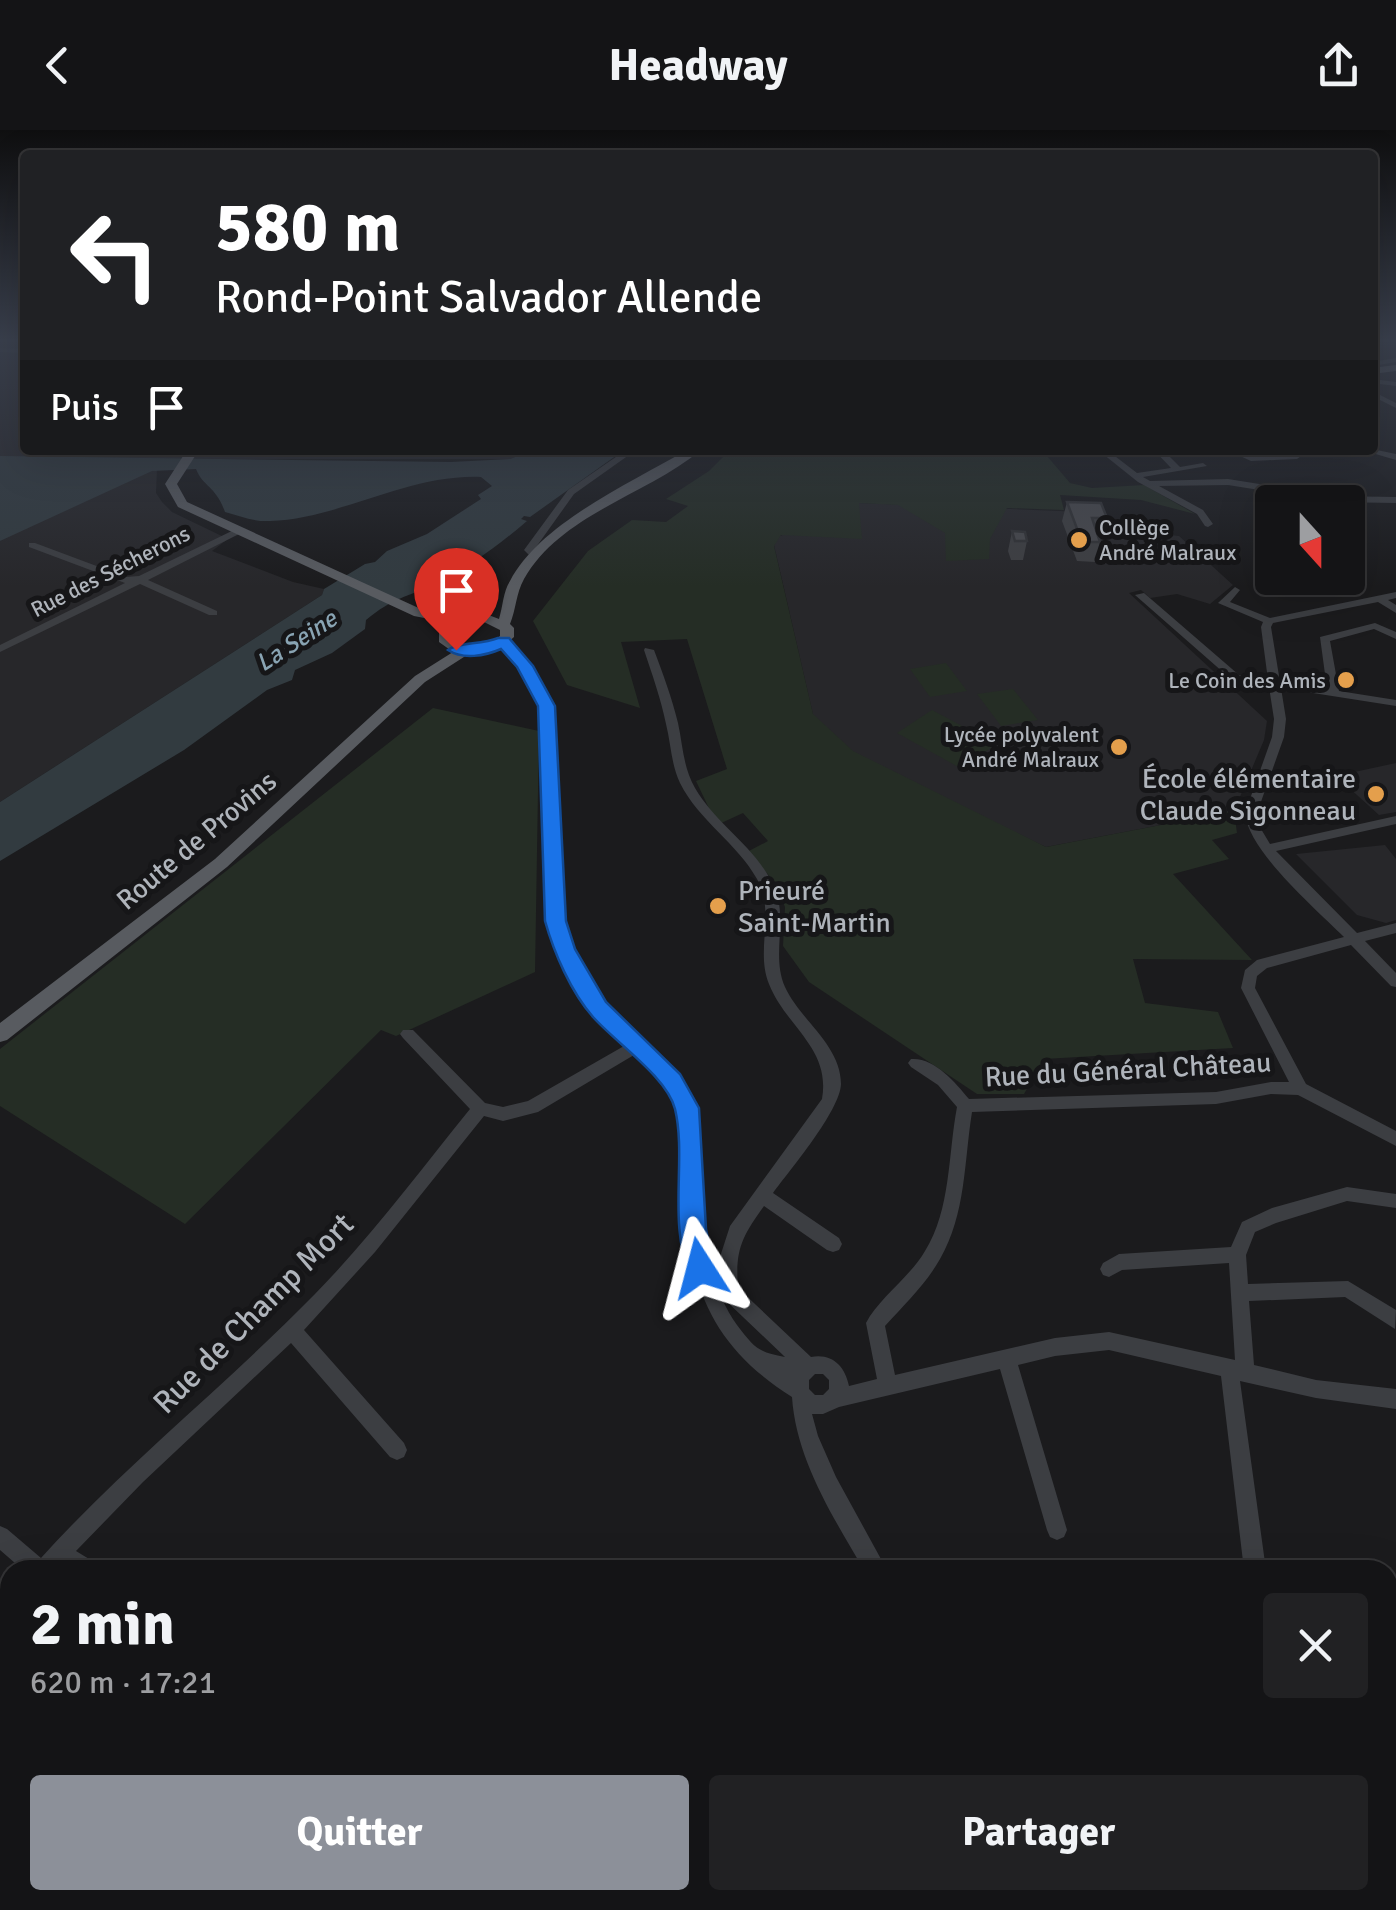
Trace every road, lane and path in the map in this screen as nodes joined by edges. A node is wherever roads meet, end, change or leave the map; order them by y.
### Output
1 (625, 455) edge
2 (687, 455) edge
3 (1108, 455) edge
4 (1163, 455) edge
5 (1244, 455) edge
6 (1297, 456) dead end
7 (186, 459) edge
8 (1203, 466) dead end
9 (1177, 470) junction
10 (1134, 476) junction
11 (1150, 484) junction
12 (1396, 500) edge
13 (1208, 524) dead end
14 (238, 531) junction
15 (32, 545) dead end
16 (535, 556) junction
17 (138, 579) junction
18 (1235, 590) dead end
19 (1396, 594) edge
20 (1140, 595) dead end
21 (1379, 598) junction
22 (509, 606) junction
23 (1396, 610) edge
24 (214, 613) dead end
25 (419, 613) junction
26 (486, 618) junction
27 (462, 621) junction
28 (1269, 621) junction
29 (503, 624) junction
30 (1396, 636) edge
31 (446, 638) junction
32 (497, 646) junction
33 (0, 649) edge
34 (650, 650) dead end
35 (464, 652) junction
36 (420, 680) junction
37 (1275, 684) junction
38 (1333, 691) junction
39 (1395, 704) edge
40 (1396, 820) edge
41 (1266, 849) junction
42 (1396, 928) edge
43 (1355, 940) junction
44 (1396, 982) edge
45 (0, 1034) edge
46 (408, 1034) dead end
47 (635, 1047) junction
48 (916, 1063) dead end
49 (1300, 1090) junction
50 (965, 1106) junction
51 (480, 1108) junction
52 (1396, 1138) edge
53 (762, 1195) junction
54 (1396, 1201) edge
55 (832, 1244) dead end
56 (1238, 1254) junction
57 (1109, 1269) dead end
58 (1239, 1292) junction
59 (1395, 1320) edge
60 (292, 1330) junction
61 (1006, 1358) junction
62 (760, 1362) junction
63 (806, 1368) junction
64 (1237, 1368) junction
65 (880, 1386) junction
66 (800, 1392) junction
67 (831, 1394) junction
68 (1396, 1398) edge
69 (814, 1446) junction
70 (397, 1450) dead end
71 (1057, 1530) dead end
72 (0, 1536) edge
73 (59, 1552) junction
74 (29, 1560) edge
75 (51, 1560) edge
76 (71, 1560) edge
77 (870, 1560) edge
78 (1253, 1560) edge

1 - 16 street
2 - 16 main road
3 - 10 street
4 - 9 street
5 - 6 street
7 - 14 main road
8 - 9 street
9 - 10 street
10 - 11 street
11 - 12 street
11 - 13 street
14 - 17 street, Rue des Sécherons
14 - 25 main road
15 - 17 street
16 - 22 main road
17 - 24 street
17 - 33 street, Rue des Sécherons
18 - 28 street
19 - 21 street
20 - 37 street
21 - 23 street
21 - 28 street
22 - 26 main road
22 - 29 main road
25 - 27 main road
25 - 31 main road
26 - 27 main road
26 - 29 main road
27 - 31 main road
28 - 37 street
29 - 32 main road
30 - 38 street
31 - 35 main road
31 - 36 main road
32 - 35 main road
32 - 47 street
34 - 53 street
35 - 36 main road
36 - 45 main road, Route de Provins
37 - 38 street
37 - 41 street
38 - 39 street
40 - 41 street
41 - 43 street
42 - 43 street
43 - 44 street
43 - 49 street, Rue du Général Château
46 - 51 street
47 - 51 street
47 - 62 street
48 - 50 street
49 - 50 street, Rue du Général Château
49 - 52 street
50 - 65 street, Rue du Général Château
51 - 60 street, Rue de Champ Mort
53 - 55 street
53 - 63 street
54 - 56 street
56 - 57 street
56 - 58 street
58 - 59 street
58 - 64 street
60 - 70 street
60 - 73 street, Rue de Champ Mort
61 - 64 street
61 - 65 street
61 - 71 street
62 - 63 street
62 - 66 street
63 - 66 street
63 - 67 street
64 - 68 street
64 - 78 street
65 - 67 street
66 - 67 street
66 - 69 street
67 - 69 street
69 - 77 street
72 - 74 street
73 - 75 street, Rue de Champ Mort
73 - 76 street

